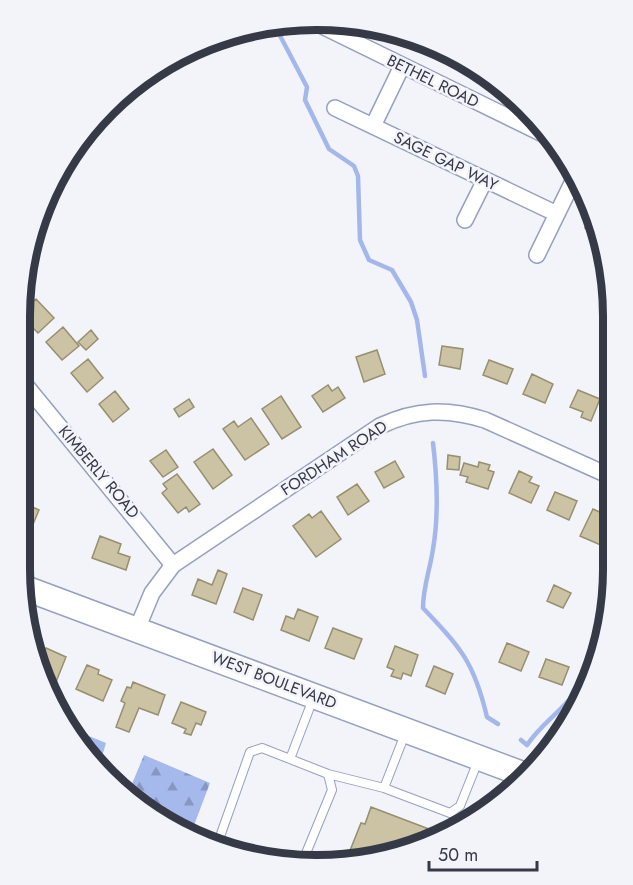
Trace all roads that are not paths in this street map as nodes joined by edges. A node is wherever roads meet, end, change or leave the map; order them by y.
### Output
1 (344, 31) edge
2 (402, 66) junction
3 (335, 108) dead end
4 (373, 126) junction
5 (533, 129) edge
6 (485, 180) junction
7 (571, 185) edge
8 (557, 214) junction
9 (465, 220) dead end
10 (537, 255) dead end
11 (30, 391) edge
12 (603, 473) edge
13 (173, 565) junction
14 (31, 590) edge
15 (137, 629) junction
16 (314, 695) junction
17 (406, 730) junction
18 (479, 757) junction
19 (290, 759) junction
20 (518, 772) edge
21 (328, 774) junction
22 (384, 788) junction
23 (219, 838) edge
24 (306, 854) edge

1 - 2 street, BETHEL ROAD
2 - 4 street
2 - 5 street, BETHEL ROAD
3 - 4 street, SAGE GAP WAY
4 - 6 street, SAGE GAP WAY
6 - 8 street, SAGE GAP WAY
6 - 9 street
7 - 8 street
8 - 10 street
11 - 13 street, KIMBERLY ROAD
12 - 13 street, FORDHAM ROAD
13 - 15 street, FORDHAM ROAD
14 - 15 main road, WEST BOULEVARD
15 - 16 main road, WEST BOULEVARD
16 - 17 main road, WEST BOULEVARD
16 - 19 lane
17 - 18 main road, WEST BOULEVARD
17 - 22 lane
18 - 20 main road, WEST BOULEVARD
18 - 22 lane
19 - 21 lane
19 - 23 lane
21 - 22 lane
21 - 24 lane

